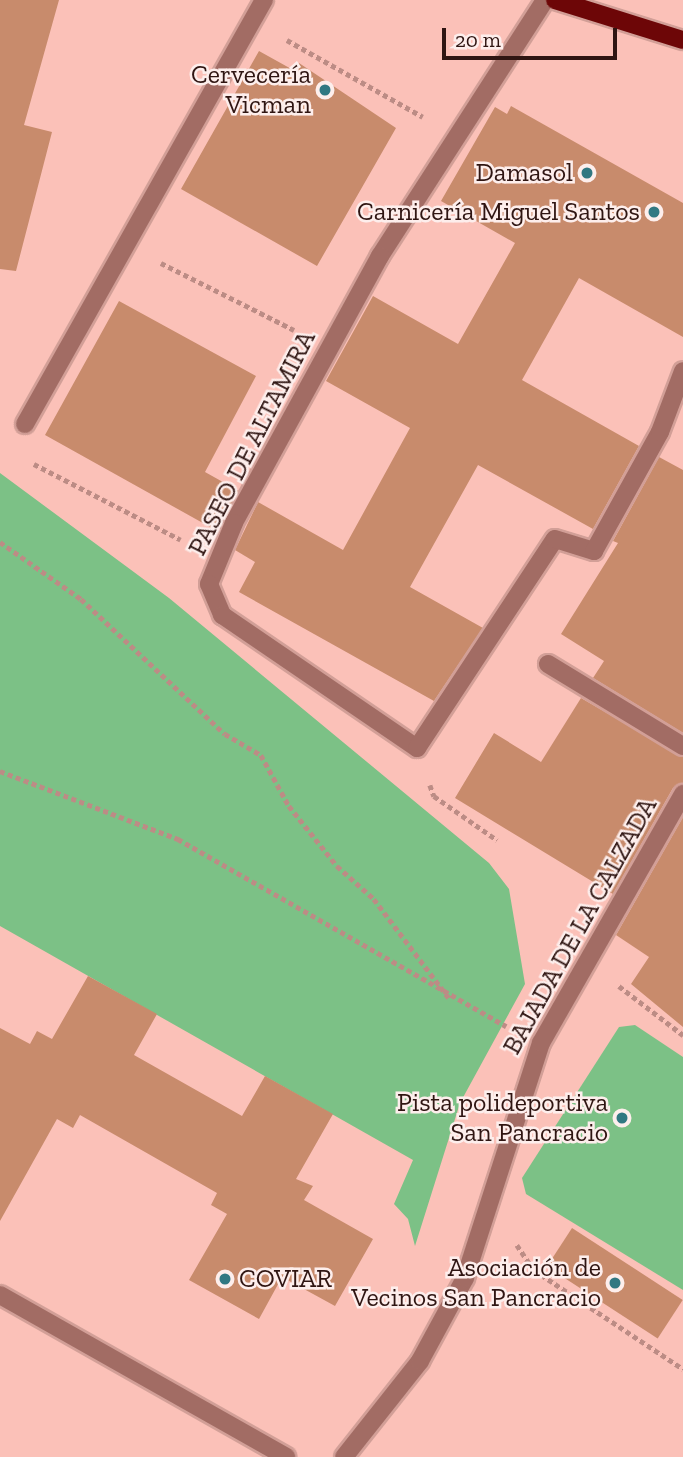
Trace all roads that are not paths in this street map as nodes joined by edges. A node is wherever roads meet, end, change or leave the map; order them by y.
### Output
1 (264, 0) edge
2 (545, 0) edge
3 (555, 0) edge
4 (683, 40) edge
5 (683, 371) edge
6 (25, 424) road end
7 (548, 664) dead end
8 (683, 746) edge
9 (683, 794) edge
10 (0, 1295) edge
11 (286, 1457) edge
12 (344, 1457) edge

1 - 6 street
2 - 5 street, PASEO DE ALTAMIRA
3 - 4 main road
7 - 8 street
9 - 12 street, BAJADA DE LA CALZADA
10 - 11 street

